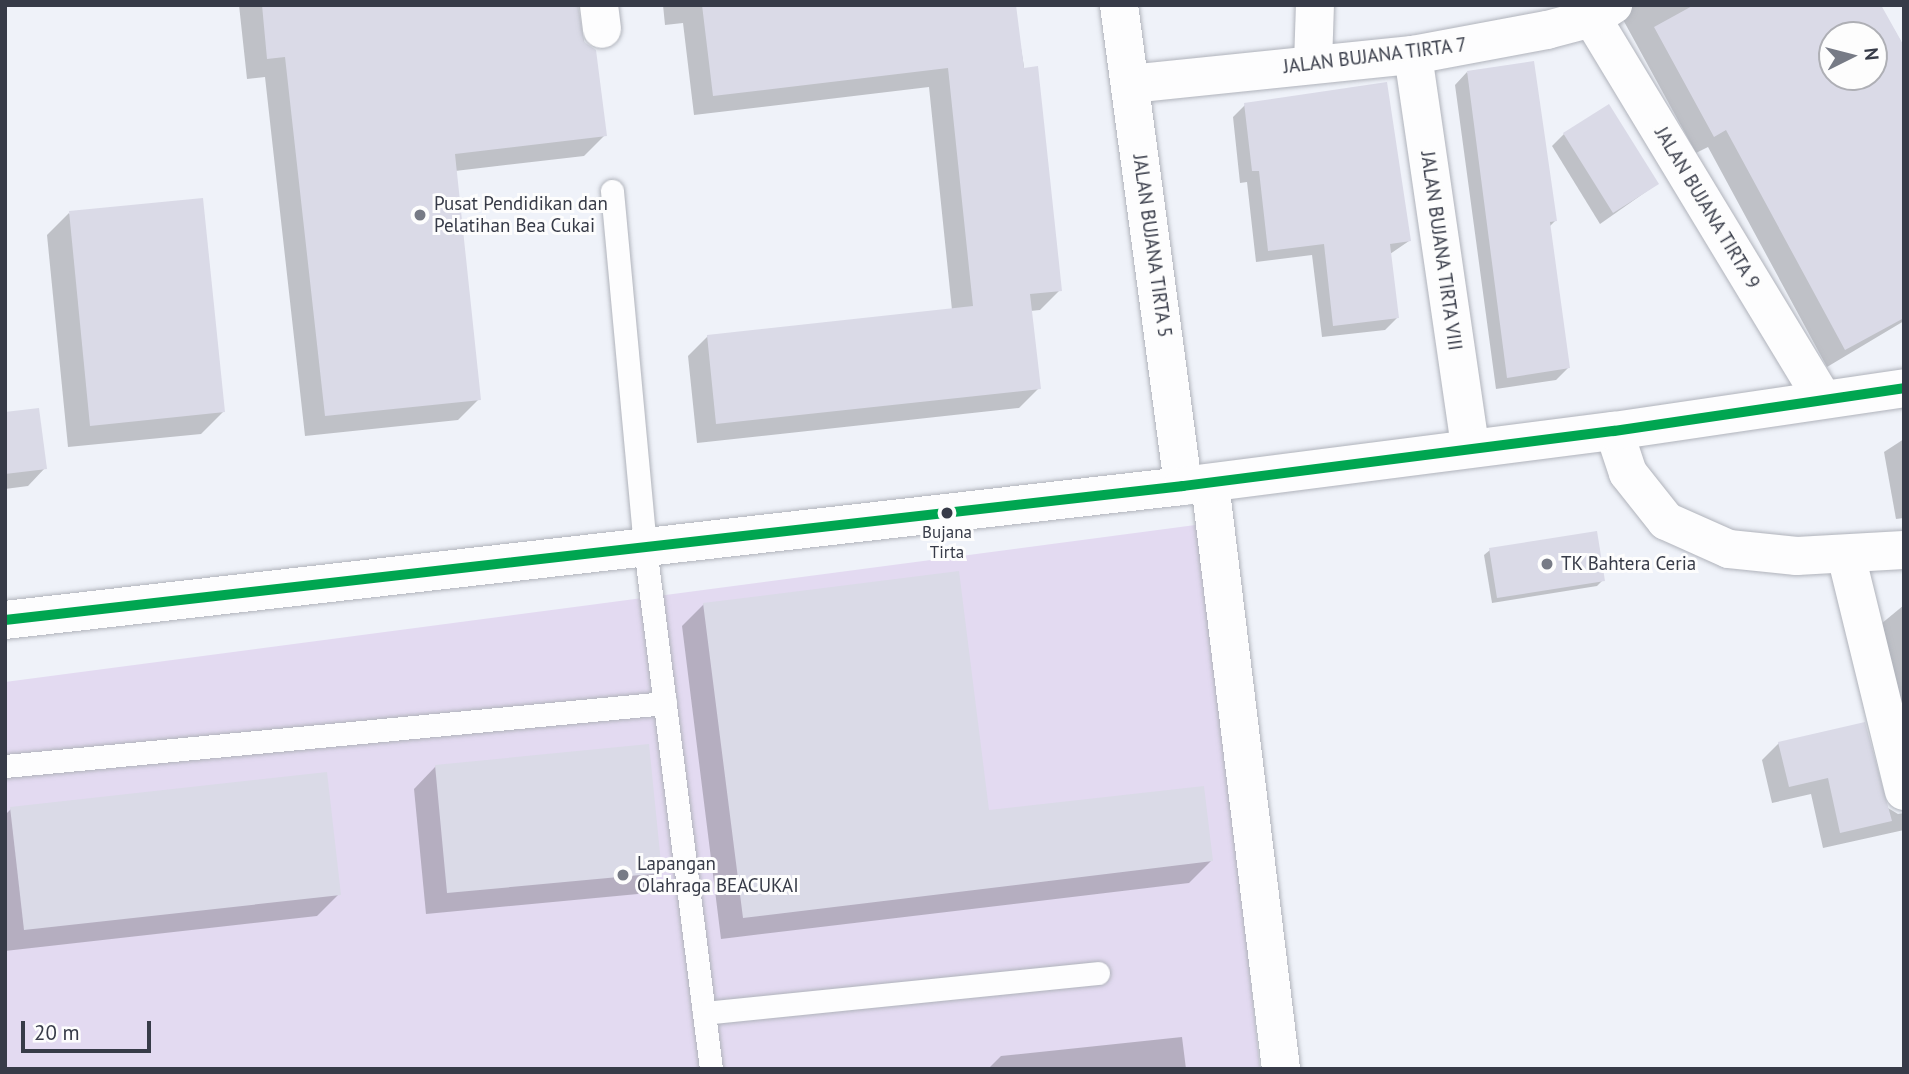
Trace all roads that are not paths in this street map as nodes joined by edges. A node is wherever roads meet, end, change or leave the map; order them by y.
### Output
1 (1119, 5) edge
2 (1315, 5) edge
3 (1603, 12) edge
4 (1544, 18) edge
5 (1413, 55) junction
6 (1313, 64) junction
7 (1130, 84) junction
8 (612, 191) dead end
9 (1904, 388) edge
10 (1822, 398) junction
11 (1614, 431) junction
12 (1470, 448) junction
13 (1196, 485) junction
14 (645, 547) junction
15 (1904, 550) edge
16 (1846, 555) junction
17 (5, 620) edge
18 (665, 703) junction
19 (5, 766) edge
20 (1904, 791) edge
21 (1098, 974) dead end
22 (704, 1013) junction
23 (712, 1069) edge
24 (1281, 1069) edge

1 - 7 street, JALAN BUJANA TIRTA 5
2 - 6 street
3 - 4 street, JALAN BUJANA TIRTA 7
3 - 10 street, JALAN BUJANA TIRTA 9
4 - 5 street, JALAN BUJANA TIRTA 7
5 - 6 street, JALAN BUJANA TIRTA 7
5 - 12 street, JALAN BUJANA TIRTA VIII
6 - 7 street, JALAN BUJANA TIRTA 7
7 - 13 street, JALAN BUJANA TIRTA 5
8 - 14 lane
9 - 10 street
10 - 11 street
11 - 12 street
11 - 16 street
12 - 13 street
13 - 14 street
13 - 24 street, JALAN BUJANA TIRTA 5
14 - 17 street
14 - 18 lane
15 - 16 street
16 - 20 street
18 - 19 lane
18 - 22 lane
21 - 22 lane
22 - 23 lane

